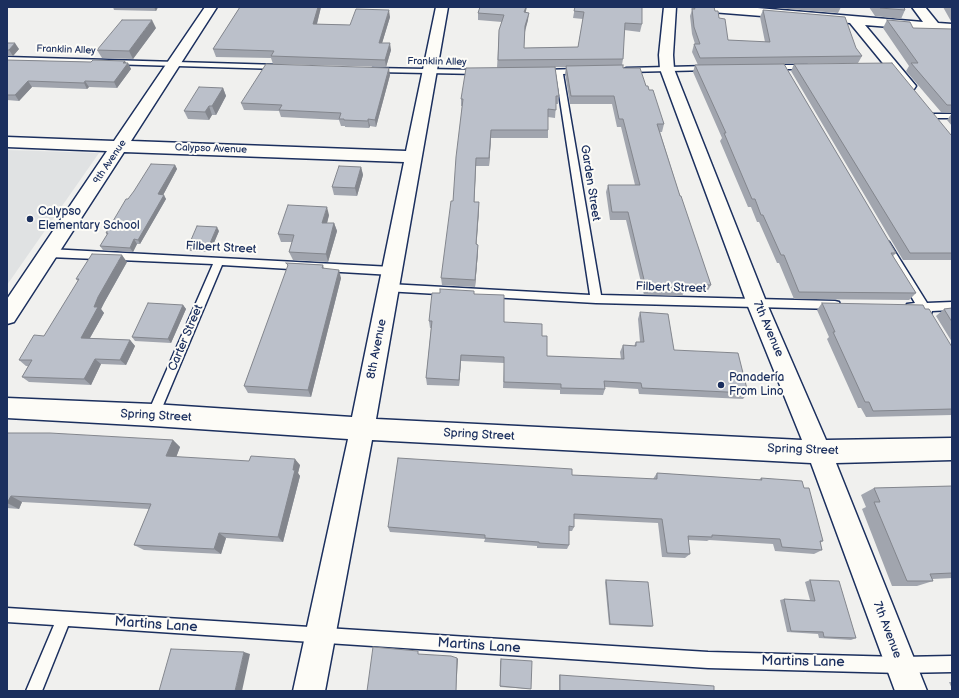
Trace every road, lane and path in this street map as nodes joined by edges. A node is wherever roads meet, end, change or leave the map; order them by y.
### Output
1 (212, 7) edge
2 (442, 7) edge
3 (670, 7) edge
4 (699, 7) edge
5 (918, 7) edge
6 (853, 19) junction
7 (934, 26) junction
8 (952, 28) edge
9 (7, 58) edge
10 (176, 63) junction
11 (287, 67) edge
12 (814, 67) edge
13 (713, 68) edge
14 (767, 68) edge
15 (667, 69) junction
16 (367, 70) edge
17 (621, 70) edge
18 (590, 71) edge
19 (431, 72) junction
20 (483, 72) edge
21 (536, 72) edge
22 (559, 72) junction
23 (926, 107) junction
24 (952, 116) edge
25 (948, 133) edge
26 (7, 142) edge
27 (121, 145) junction
28 (414, 157) junction
29 (881, 236) edge
30 (49, 253) junction
31 (219, 261) junction
32 (391, 280) junction
33 (596, 299) junction
34 (757, 304) junction
35 (845, 306) edge
36 (952, 306) edge
37 (901, 307) edge
38 (925, 307) junction
39 (7, 316) edge
40 (933, 321) edge
41 (7, 408) edge
42 (153, 415) junction
43 (362, 429) junction
44 (952, 449) edge
45 (819, 452) junction
46 (7, 615) edge
47 (64, 619) junction
48 (320, 636) junction
49 (952, 664) edge
50 (900, 665) junction
51 (34, 691) edge
52 (309, 691) edge
53 (911, 691) edge

1 - 10 street, 9th Avenue
2 - 19 street, 8th Avenue
3 - 15 street, 7th Avenue
4 - 6 street
5 - 7 street
6 - 7 street
6 - 23 street
7 - 8 street
9 - 10 lane, Franklin Alley
10 - 11 lane, Franklin Alley
10 - 27 street, 9th Avenue
12 - 14 lane
13 - 15 lane
15 - 17 lane
15 - 34 street, 7th Avenue
16 - 19 lane, Franklin Alley
18 - 22 lane
19 - 20 lane, Franklin Alley
19 - 28 street, 8th Avenue
21 - 22 lane
22 - 33 lane, Garden Street
23 - 24 lane
23 - 25 street
26 - 27 street, Calypso Avenue
27 - 28 street, Calypso Avenue
27 - 30 street, 9th Avenue
28 - 32 street, 8th Avenue
29 - 38 lane
30 - 31 lane, Filbert Street
30 - 39 street, 9th Avenue
31 - 32 lane, Filbert Street
31 - 42 lane, Carter Street
32 - 33 lane, Filbert Street
32 - 43 street, 8th Avenue
33 - 34 lane, Filbert Street
34 - 35 lane, Filbert Street
34 - 45 street, 7th Avenue
36 - 38 lane
37 - 38 lane
38 - 40 lane
41 - 42 street, Spring Street
42 - 43 street, Spring Street
43 - 45 street, Spring Street
43 - 48 street, 8th Avenue
44 - 45 street, Spring Street
45 - 50 street, 7th Avenue
46 - 47 lane, Martins Lane
47 - 48 lane, Martins Lane
47 - 51 lane
48 - 50 lane, Martins Lane
48 - 52 street, 8th Avenue
49 - 50 lane, Martins Lane
50 - 53 street, 7th Avenue

